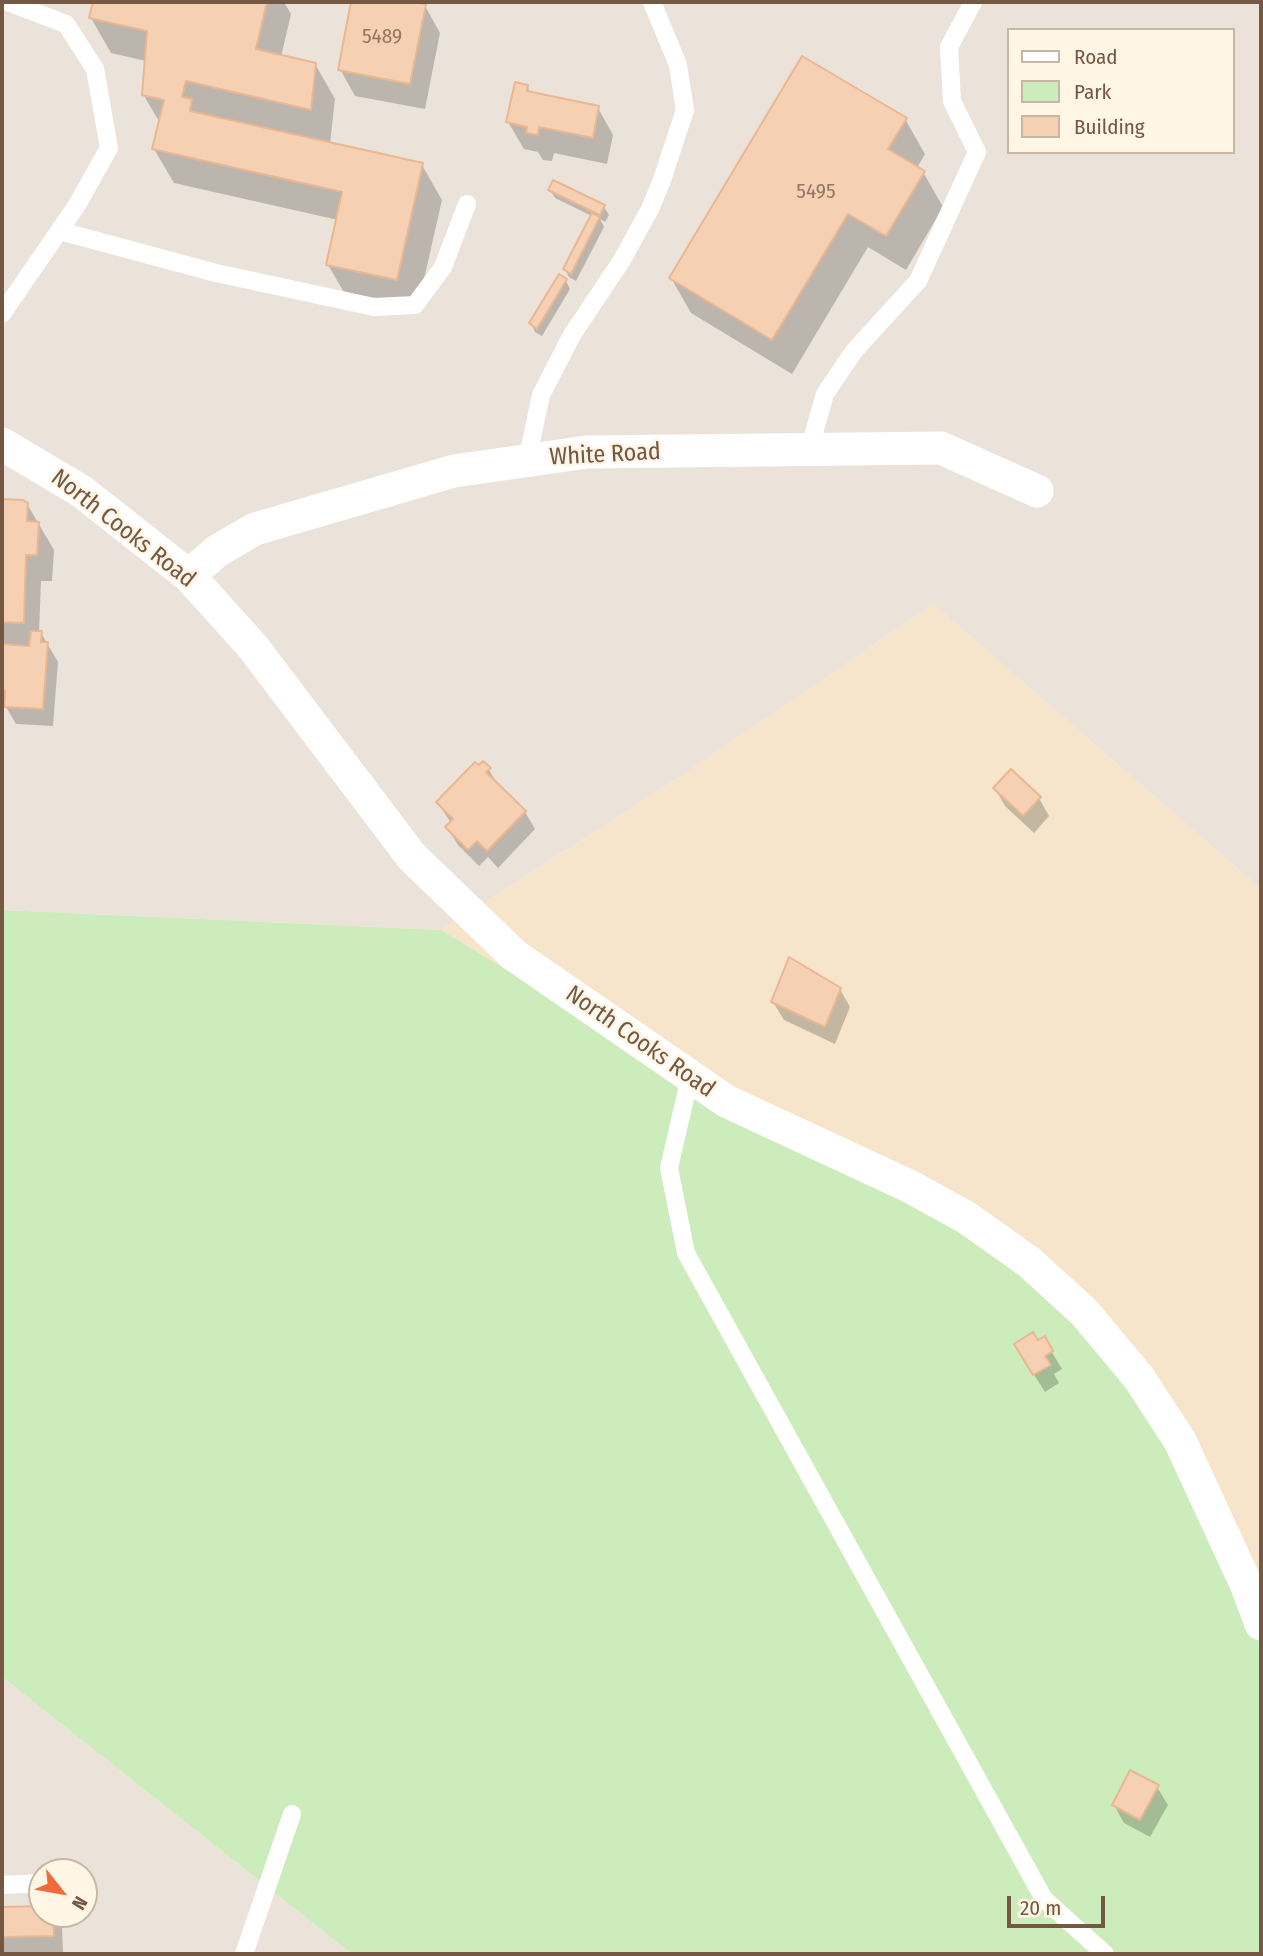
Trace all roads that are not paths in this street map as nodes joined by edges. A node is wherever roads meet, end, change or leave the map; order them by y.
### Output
1 (10, 2) edge
2 (652, 2) edge
3 (973, 2) edge
4 (467, 204) dead end
5 (60, 231) junction
6 (2, 314) edge
7 (2, 444) edge
8 (809, 450) junction
9 (527, 461) junction
10 (1037, 491) dead end
11 (189, 576) junction
12 (690, 1077) junction
13 (1261, 1624) edge
14 (292, 1814) dead end
15 (28, 1883) edge
16 (2, 1885) edge
17 (244, 1954) edge
18 (1105, 1954) edge

1 - 5 lane
2 - 9 lane
3 - 8 lane
4 - 5 lane
5 - 6 lane
7 - 11 street, North Cooks Road
8 - 9 street, White Road
8 - 10 street, White Road
9 - 11 street, White Road
11 - 12 street, North Cooks Road
12 - 13 street, North Cooks Road
12 - 18 lane
14 - 17 lane
15 - 16 lane

